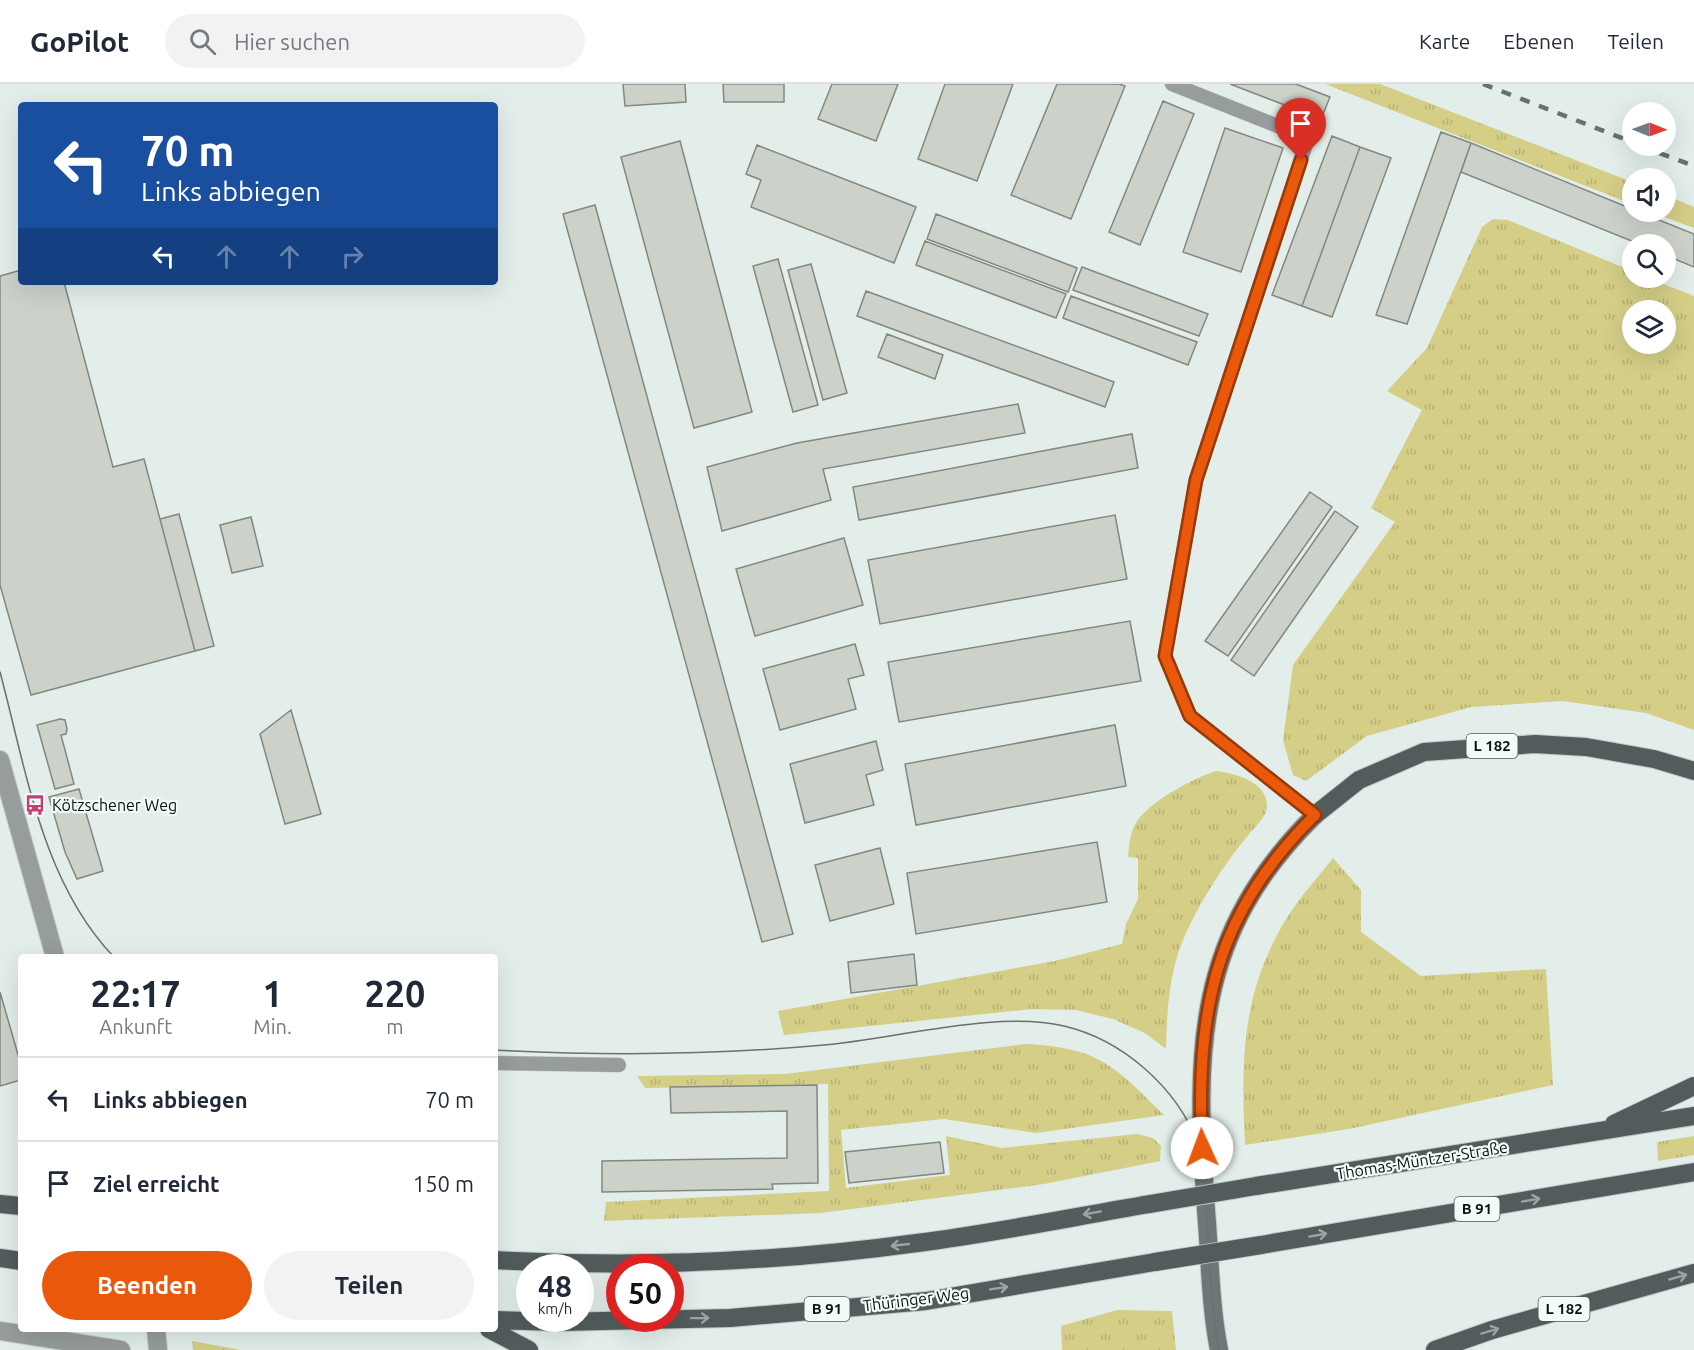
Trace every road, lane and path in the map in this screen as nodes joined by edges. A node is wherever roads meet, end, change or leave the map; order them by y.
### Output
1 (1172, 84) edge
2 (0, 760) edge
3 (1691, 772) edge
4 (1315, 815) junction
5 (54, 954) edge
6 (498, 1063) edge
7 (619, 1065) dead end
8 (1694, 1086) edge
9 (1694, 1116) edge
10 (1592, 1134) junction
11 (1694, 1172) edge
12 (0, 1203) edge
13 (18, 1206) edge
14 (0, 1258) edge
15 (498, 1260) edge
16 (18, 1261) edge
17 (1694, 1273) edge
18 (498, 1320) edge
19 (0, 1331) edge
20 (156, 1332) edge
21 (495, 1332) edge
22 (121, 1350) edge
23 (158, 1350) edge
24 (529, 1350) edge
25 (1219, 1350) edge
26 (1435, 1350) edge

1 - 4 lane
2 - 5 street
3 - 4 main road, L 182
4 - 25 main road, L 182
6 - 7 lane
8 - 10 main road
9 - 10 main road, Thomas-Müntzer-Straße
10 -> 15 main road, Thomas-Müntzer-Straße, bridge
18 -> 11 main road, Thüringer Weg / B 91, bridge
12 - 13 main road
14 - 16 main road
26 -> 17 main road, L 182
19 - 22 street
20 - 23 street
21 - 24 main road

